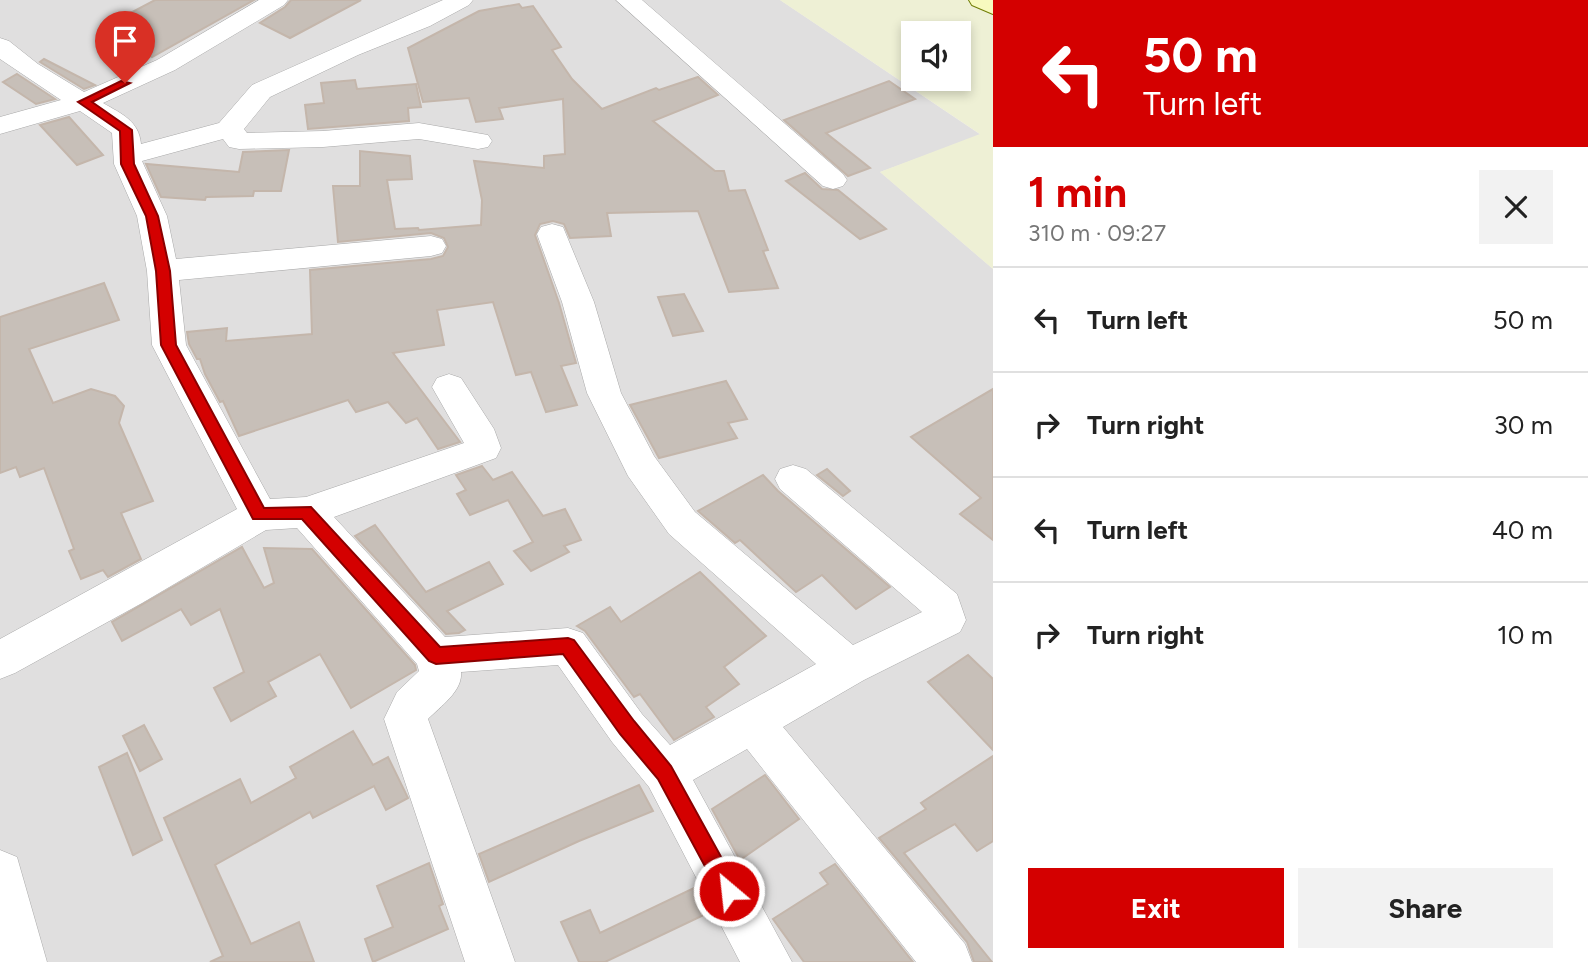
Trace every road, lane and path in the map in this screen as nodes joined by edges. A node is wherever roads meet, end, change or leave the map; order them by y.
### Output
1 (276, 0) edge
2 (461, 0) edge
3 (628, 0) edge
4 (981, 0) edge
5 (993, 6) edge
6 (0, 46) edge
7 (83, 102) junction
8 (0, 127) edge
9 (229, 129) junction
10 (478, 141) dead end
11 (127, 156) junction
12 (833, 180) dead end
13 (552, 234) dead end
14 (431, 246) dead end
15 (163, 271) junction
16 (449, 387) dead end
17 (793, 480) dead end
18 (306, 512) junction
19 (259, 515) junction
20 (436, 656) junction
21 (0, 660) edge
22 (849, 667) junction
23 (752, 722) junction
24 (665, 772) junction
25 (0, 874) edge
26 (22, 962) edge
27 (490, 962) edge
28 (767, 962) edge
29 (947, 962) edge

1 - 7 street
2 - 9 street
3 - 12 street
4 - 5 street
6 - 7 street
7 - 8 street
7 - 11 street
9 - 10 street
9 - 11 street
11 - 15 street
13 - 22 street
14 - 15 street
15 - 19 street
16 - 18 street
17 - 22 street
18 - 19 street
18 - 20 street
19 - 21 street
20 - 24 street
20 - 27 street
22 - 23 street
23 - 24 street
23 - 29 street
24 - 28 street
25 - 26 street

